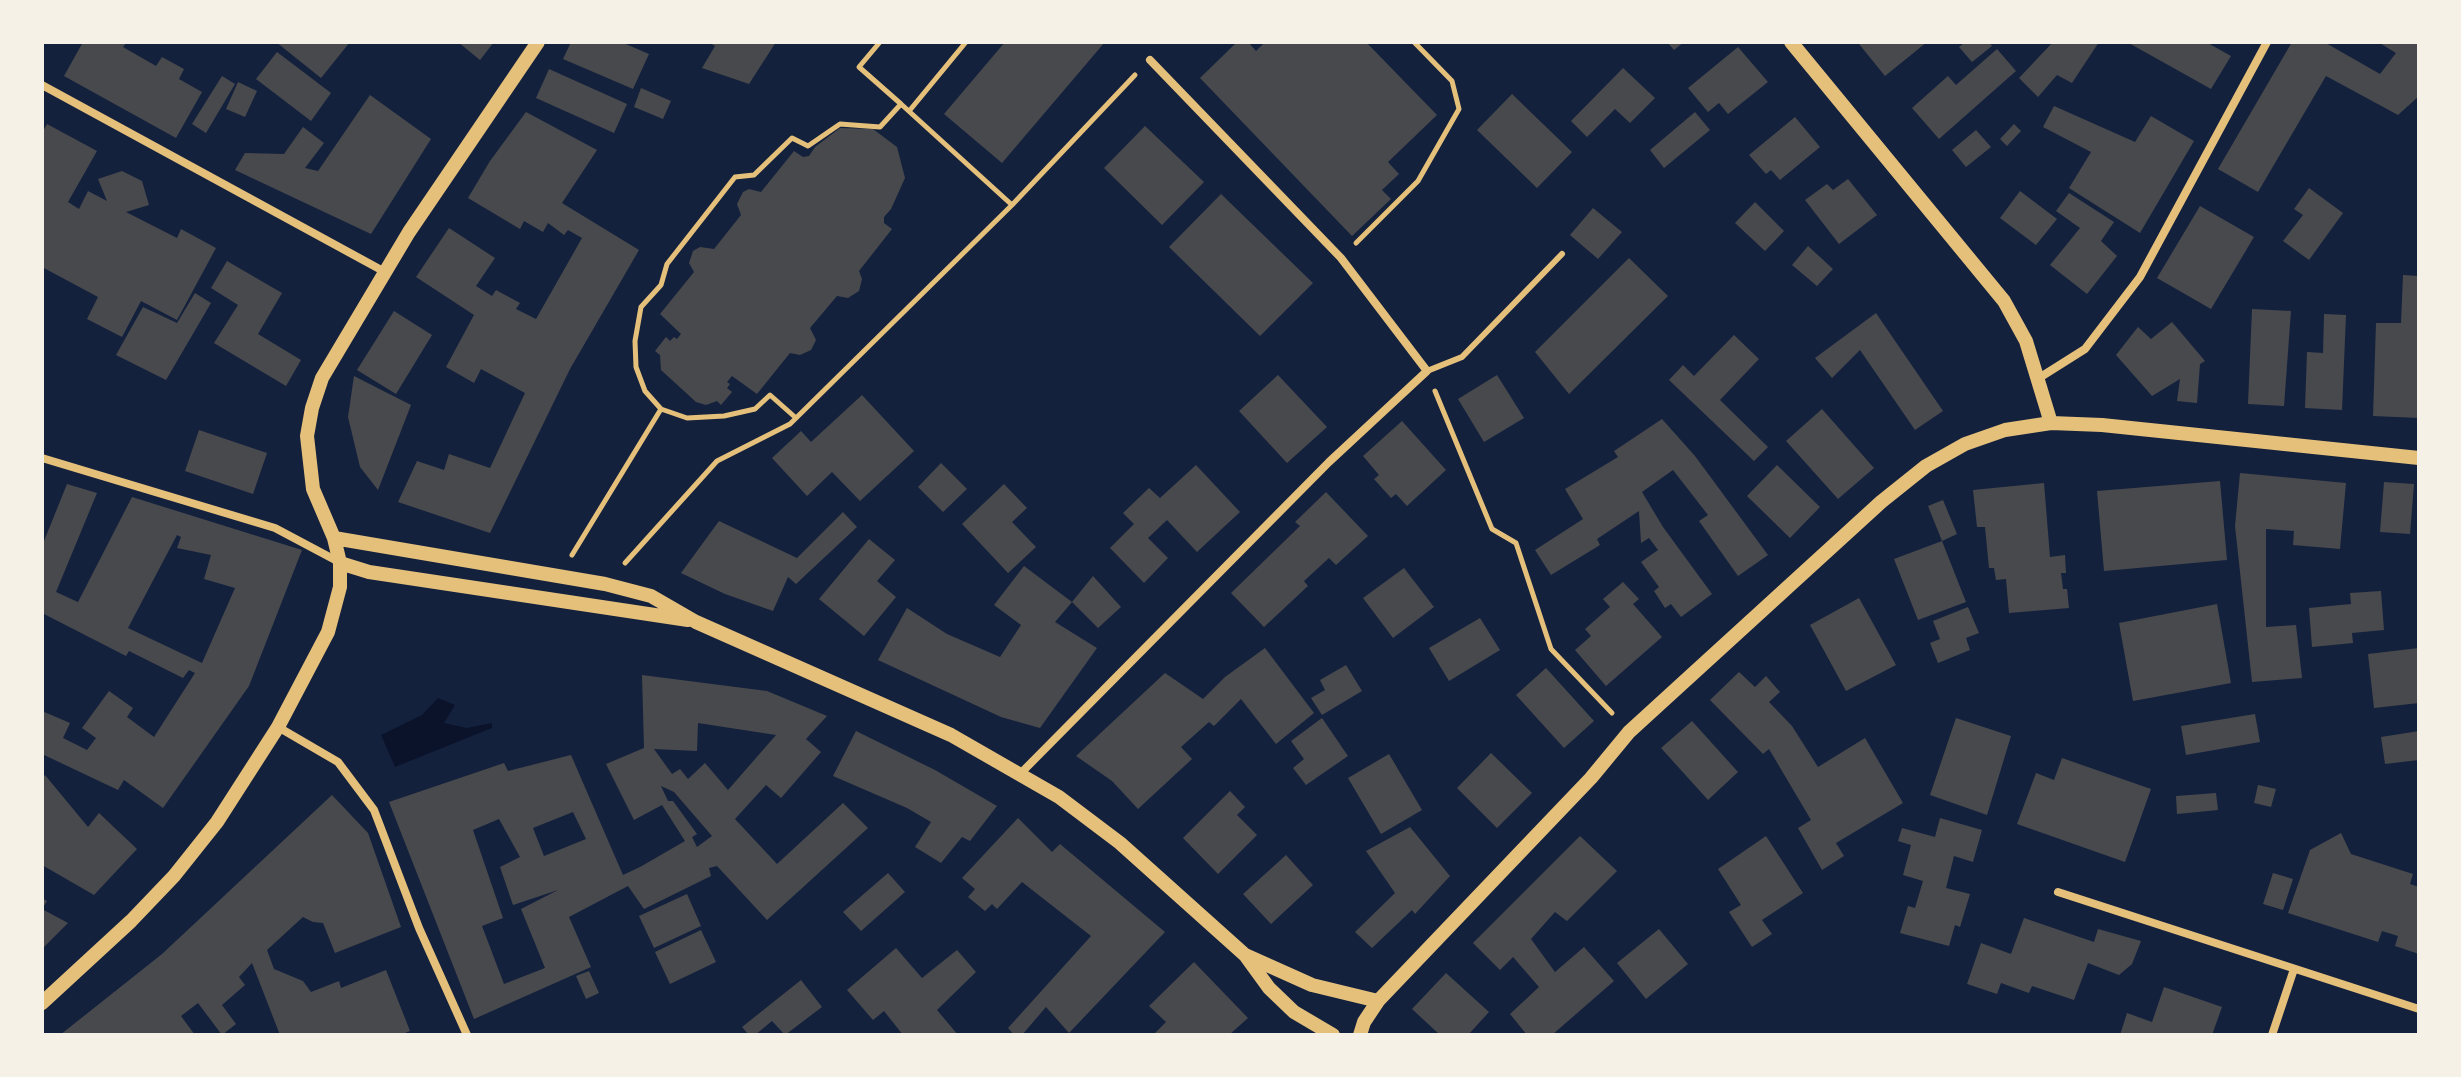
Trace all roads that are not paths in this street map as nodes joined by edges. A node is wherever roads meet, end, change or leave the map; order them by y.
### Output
1 (538, 42) edge
2 (1791, 42) edge
3 (2267, 42) edge
4 (1150, 60) road end
5 (42, 85) edge
6 (1562, 254) dead end
7 (385, 272) junction
8 (1427, 371) junction
9 (2039, 378) junction
10 (2051, 423) junction
11 (42, 458) edge
12 (2419, 458) edge
13 (334, 538) junction
14 (340, 563) junction
15 (696, 622) junction
16 (278, 727) junction
17 (1021, 773) junction
18 (2058, 892) dead end
19 (1245, 955) junction
20 (2294, 969) junction
21 (1378, 1001) junction
22 (42, 1003) edge
23 (2419, 1009) edge
24 (467, 1035) edge
25 (1333, 1035) edge
26 (1360, 1035) edge
27 (2272, 1035) edge

1 - 7 street
2 - 9 street
3 - 9 street
4 - 8 street
5 - 7 street
6 - 8 lane
7 - 13 street
8 - 17 street
9 - 10 street
10 - 12 street
10 - 21 street
11 - 14 street
13 - 14 street
13 - 15 street
14 - 15 street
14 - 16 street
15 - 17 street
16 - 22 street
16 - 24 street
17 - 19 street
18 - 20 street
19 - 21 street
19 - 25 street
20 - 23 street
20 - 27 street
21 - 26 street

